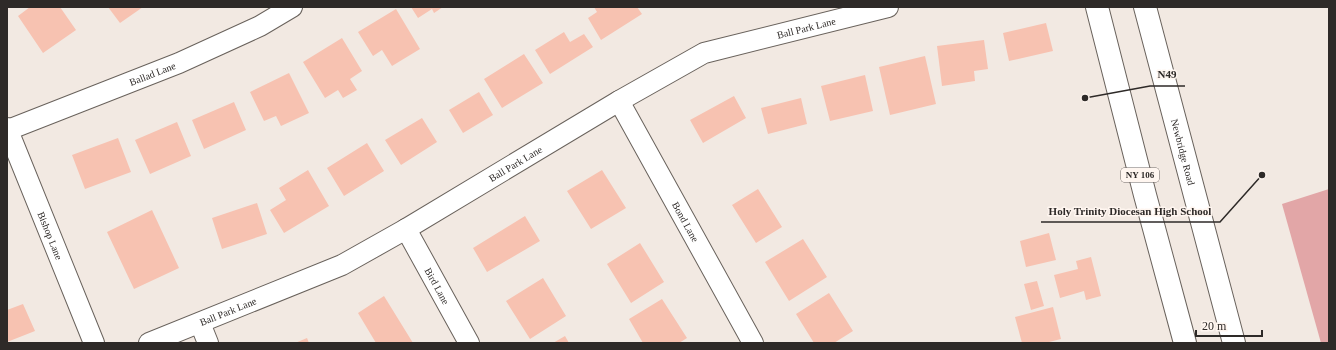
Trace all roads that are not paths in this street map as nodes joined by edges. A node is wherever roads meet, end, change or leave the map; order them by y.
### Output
1 (292, 7) edge
2 (888, 7) edge
3 (1097, 7) edge
4 (1145, 7) edge
5 (619, 101) junction
6 (7, 129) edge
7 (406, 229) junction
8 (200, 323) junction
9 (94, 343) edge
10 (149, 343) edge
11 (208, 343) edge
12 (469, 343) edge
13 (753, 343) edge
14 (1185, 343) edge
15 (1234, 343) edge

1 - 6 street, Ballad Lane
2 - 5 street, Ball Park Lane
3 - 14 main road, NY 106
4 - 15 main road, Newbridge Road
5 - 7 street, Ball Park Lane
5 - 13 street, Bond Lane
6 - 9 street, Bishop Lane
7 - 8 street, Ball Park Lane
7 - 12 street, Bird Lane
8 - 10 street, Ball Park Lane
8 - 11 street

